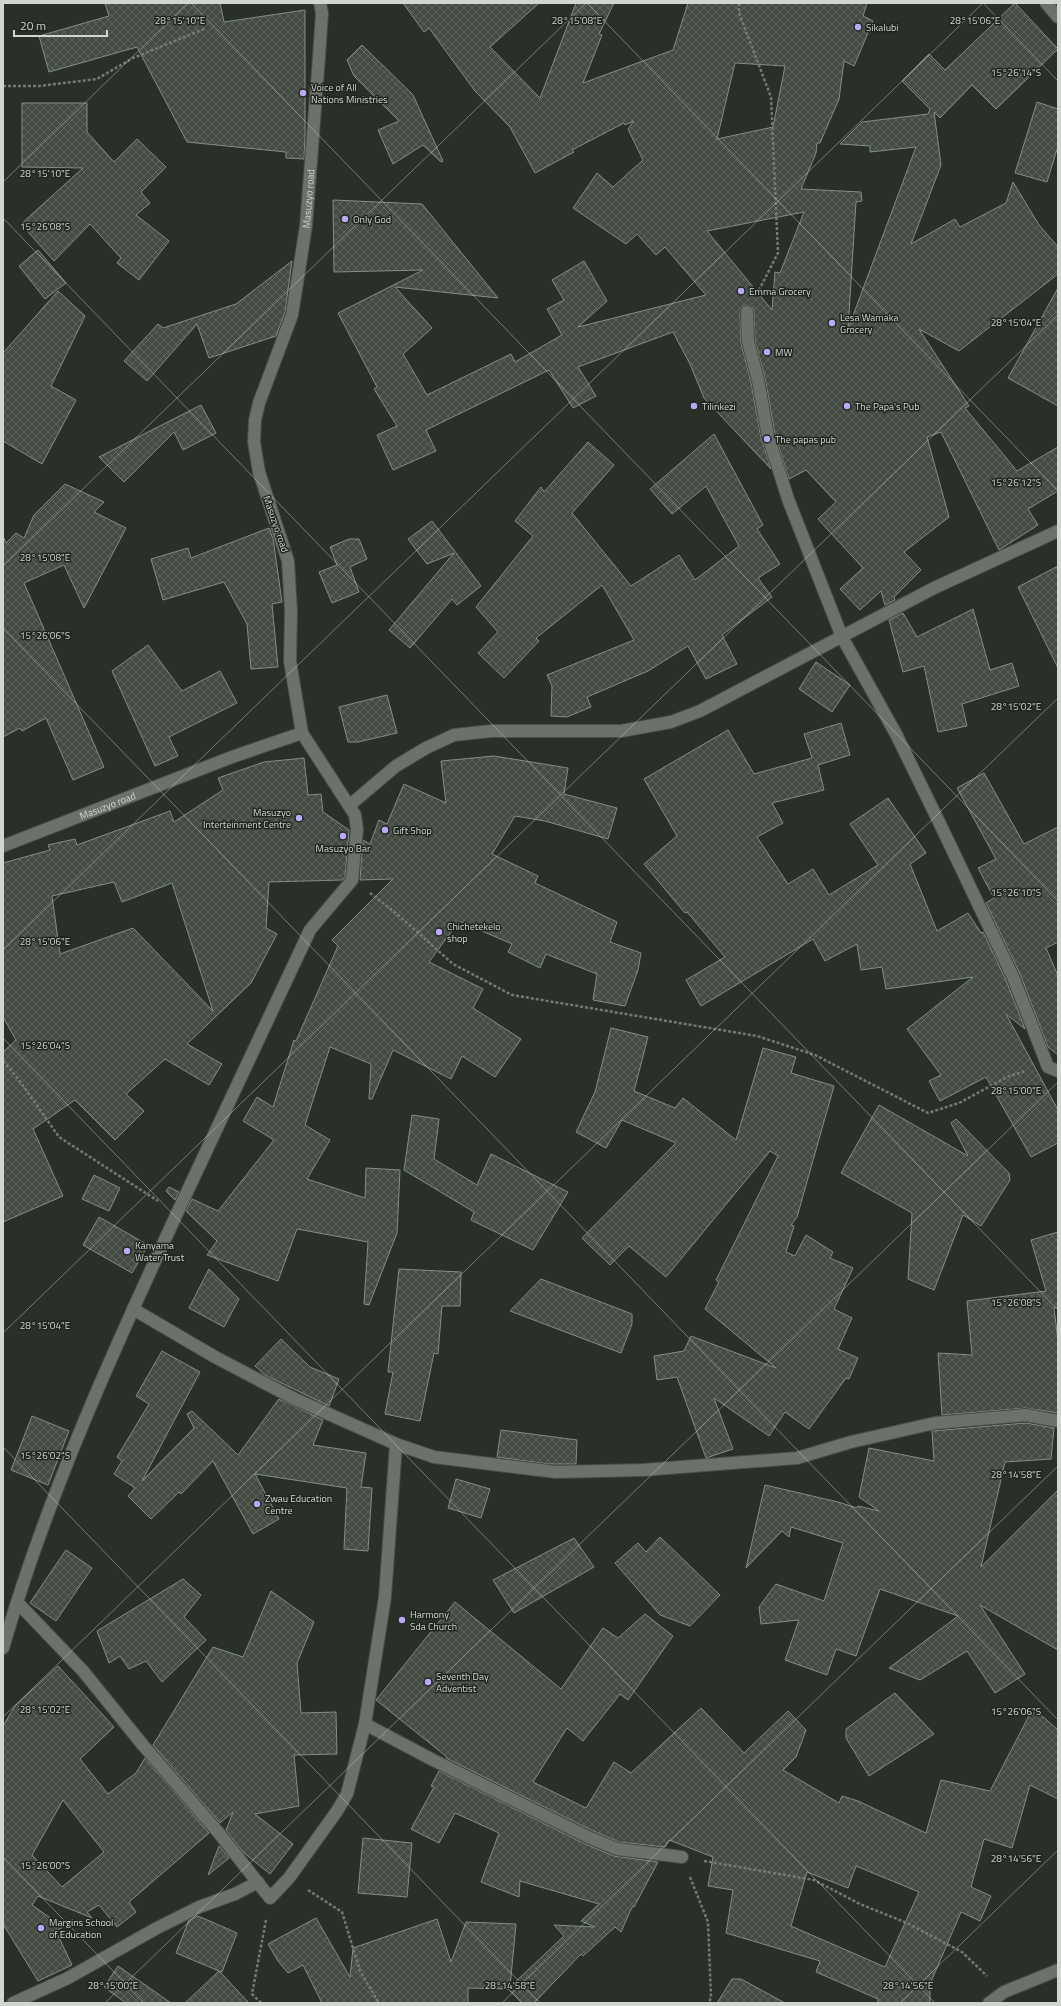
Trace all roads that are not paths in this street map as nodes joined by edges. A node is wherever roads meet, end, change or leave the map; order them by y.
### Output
1 (320, 3) edge
2 (1046, 3) edge
3 (1058, 18) edge
4 (747, 312) road end
5 (1058, 531) edge
6 (842, 637) junction
7 (302, 733) junction
8 (350, 805) junction
9 (3, 846) edge
10 (1053, 1069) edge
11 (133, 1308) junction
12 (1058, 1421) edge
13 (396, 1444) junction
14 (17, 1602) junction
15 (3, 1648) edge
16 (365, 1724) junction
17 (682, 1857) road end
18 (258, 1882) junction
19 (1058, 1970) edge
20 (13, 2003) edge
21 (990, 2003) edge

1 - 7 street, Masuzyo road
2 - 3 street
4 - 6 street
5 - 6 street
6 - 8 street
6 - 10 street
7 - 8 street
7 - 9 street, Masuzyo road
8 - 11 street
11 - 13 street
11 - 14 street
12 - 13 street
13 - 16 street
14 - 15 street
14 - 18 street
16 - 17 street
16 - 18 street
18 - 20 street
19 - 21 street

